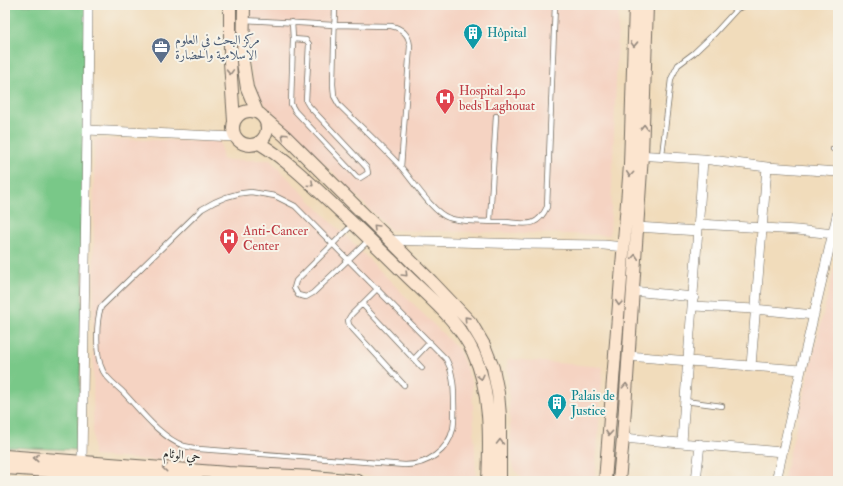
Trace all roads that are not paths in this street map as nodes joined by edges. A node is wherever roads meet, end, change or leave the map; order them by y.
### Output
1 (88, 5) edge
2 (230, 5) edge
3 (244, 5) edge
4 (335, 5) edge
5 (555, 5) edge
6 (635, 5) edge
7 (648, 5) edge
8 (746, 5) edge
9 (737, 7) edge
10 (244, 20) junction
11 (292, 22) junction
12 (334, 25) junction
13 (293, 40) junction
14 (261, 116) junction
15 (496, 116) dead end
16 (234, 121) junction
17 (88, 130) junction
18 (235, 137) junction
19 (258, 143) junction
20 (636, 155) junction
21 (662, 155) junction
22 (703, 159) junction
23 (401, 167) junction
24 (767, 167) junction
25 (838, 172) edge
26 (838, 211) edge
27 (490, 221) junction
28 (353, 224) junction
29 (637, 227) junction
30 (762, 227) junction
31 (698, 228) junction
32 (834, 234) junction
33 (370, 239) junction
34 (389, 240) junction
35 (334, 244) junction
36 (624, 247) junction
37 (348, 260) junction
38 (378, 288) junction
39 (632, 291) junction
40 (693, 301) junction
41 (362, 304) junction
42 (755, 309) junction
43 (814, 315) junction
44 (430, 342) junction
45 (628, 356) junction
46 (414, 359) junction
47 (687, 361) junction
48 (751, 366) junction
49 (422, 368) dead end
50 (801, 370) junction
51 (404, 385) dead end
52 (685, 401) junction
53 (722, 406) dead end
54 (623, 438) junction
55 (682, 443) junction
56 (700, 444) junction
57 (782, 452) junction
58 (5, 456) edge
59 (82, 461) junction
60 (5, 468) edge
61 (211, 476) edge
62 (258, 477) edge
63 (130, 479) edge
64 (148, 479) edge
65 (197, 481) edge
66 (358, 481) edge
67 (488, 481) edge
68 (500, 481) edge
69 (605, 481) edge
70 (619, 481) edge
71 (696, 481) edge
72 (776, 481) edge

1 - 17 street
2 -> 16 street
3 - 10 street
4 - 12 lane
5 - 27 lane
6 -> 20 street
20 -> 7 street
8 - 9 lane
9 - 21 lane
10 - 11 lane
10 - 14 street
11 - 12 lane
11 - 13 lane
12 - 23 lane
12 - 23 lane
13 - 13 lane
14 - 16 street
14 - 19 street
34 -> 14 street
15 - 27 lane
16 - 18 street
17 - 18 street
17 - 59 street
18 - 19 street
19 -> 28 street
20 - 21 street
20 - 29 street
20 -> 36 street
21 - 22 street
22 - 24 street
22 - 31 street
23 - 27 lane
24 - 25 street
24 - 30 street
26 - 32 street
28 - 33 street
28 - 35 lane
29 - 31 street
39 -> 29 street
30 - 31 street
30 - 32 street
30 - 42 street
31 - 40 street
32 - 43 street
33 - 37 lane
33 -> 67 street
34 - 36 street
68 -> 34 street
35 - 37 lane
35 - 37 lane
35 - 44 lane
36 -> 69 street
37 - 38 lane
38 - 41 lane
38 - 44 lane
39 - 40 street
39 - 45 street
40 - 42 street
40 - 47 street
41 - 46 lane
41 - 51 lane
42 - 43 street
42 - 48 street
43 - 50 street
44 - 46 lane
45 - 47 street
54 -> 45 street
46 - 49 lane
47 - 48 street
47 - 52 street
48 - 50 street
50 - 57 street
52 - 53 lane
52 - 55 street
54 - 55 street
54 - 70 street
55 - 56 street
56 - 57 street
56 - 71 street
57 - 72 street
59 -> 58 street, حي الوئام
61 -> 59 street, حي الوئام
60 - 63 street, حي الوئام
61 - 62 street, حي الوئام
62 - 66 street, حي الوئام
63 - 64 street, حي الوئام
64 - 65 street, حي الوئام

